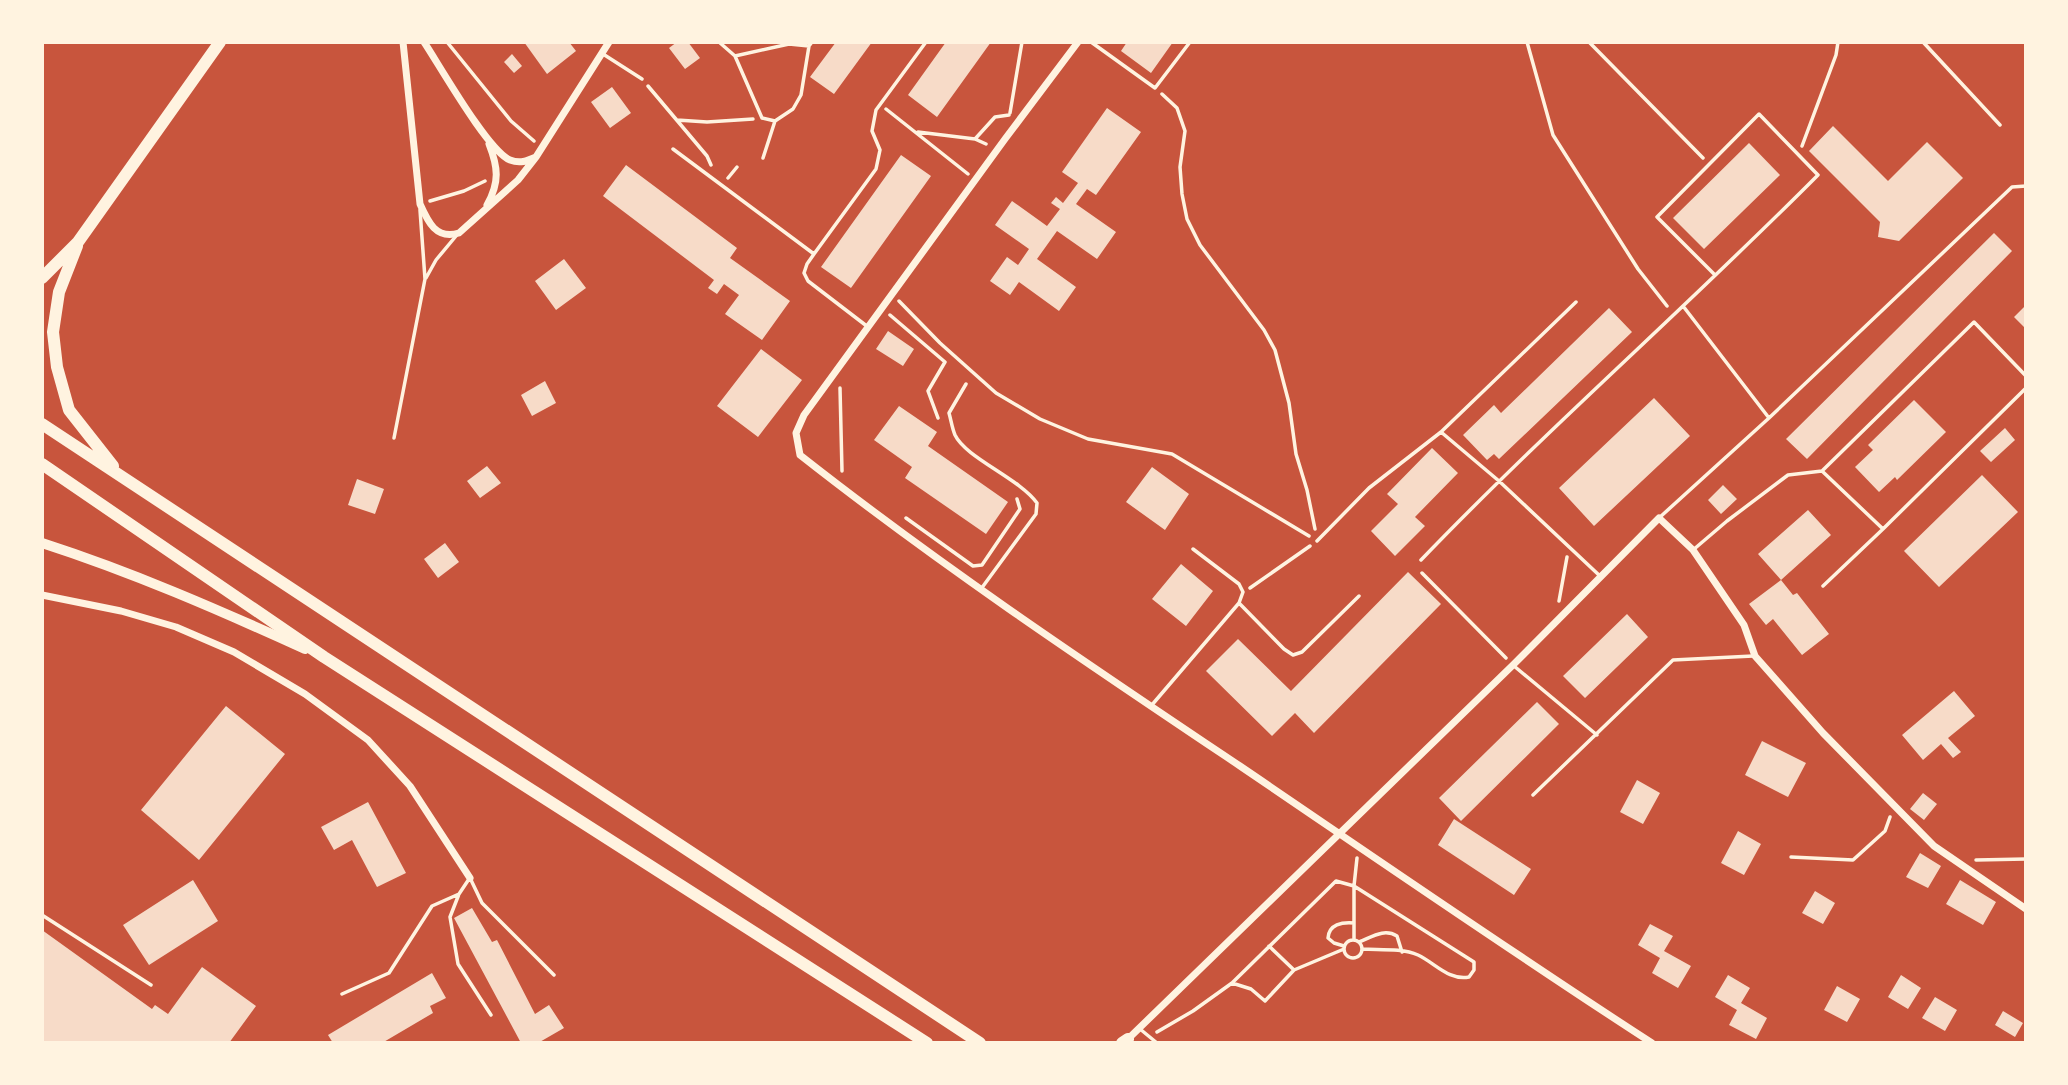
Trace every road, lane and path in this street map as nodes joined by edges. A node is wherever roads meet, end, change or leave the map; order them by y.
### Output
1 (220, 42) edge
2 (403, 42) edge
3 (424, 42) edge
4 (447, 42) edge
5 (608, 42) edge
6 (719, 42) edge
7 (926, 42) edge
8 (1022, 42) edge
9 (1078, 42) edge
10 (1091, 42) edge
11 (1190, 42) edge
12 (1527, 42) edge
13 (1589, 42) edge
14 (1838, 42) edge
15 (1923, 42) edge
16 (811, 44) edge
17 (602, 53) junction
18 (736, 56) junction
19 (642, 79) joint
20 (1155, 88) junction
21 (880, 105) junction
22 (1010, 115) junction
23 (762, 118) junction
24 (675, 120) junction
25 (775, 121) junction
26 (2000, 125) dead end
27 (916, 132) junction
28 (487, 139) junction
29 (1005, 139) junction
30 (533, 140) dead end
31 (673, 149) dead end
32 (1799, 155) junction
33 (707, 156) dead end
34 (536, 157) junction
35 (763, 158) dead end
36 (1709, 165) junction
37 (497, 176) junction
38 (975, 180) junction
39 (2026, 186) edge
40 (420, 204) junction
41 (483, 212) junction
42 (459, 233) junction
43 (78, 242) junction
44 (814, 254) junction
45 (1715, 275) junction
46 (42, 278) edge
47 (425, 279) junction
48 (892, 294) junction
49 (1576, 302) dead end
50 (1683, 306) junction
51 (882, 308) junction
52 (1674, 315) junction
53 (868, 327) junction
54 (840, 365) junction
55 (2026, 376) edge
56 (966, 384) dead end
57 (2026, 388) edge
58 (1769, 418) junction
59 (42, 424) edge
60 (941, 425) dead end
61 (1441, 432) junction
62 (394, 438) dead end
63 (42, 464) edge
64 (1822, 471) junction
65 (120, 476) junction
66 (1499, 481) junction
67 (1008, 492) dead end
68 (848, 493) junction
69 (896, 511) dead end
70 (1659, 518) junction
71 (1883, 529) junction
72 (1317, 541) junction
73 (42, 543) edge
74 (1569, 547) junction
75 (1193, 549) dead end
76 (1693, 550) junction
77 (1421, 560) dead end
78 (1422, 573) dead end
79 (1600, 576) junction
80 (1823, 586) dead end
81 (981, 589) junction
82 (1243, 593) junction
83 (42, 595) edge
84 (1359, 596) dead end
85 (1238, 603) junction
86 (1556, 620) junction
87 (1755, 656) junction
88 (324, 657) junction
89 (1513, 665) junction
90 (1151, 706) junction
91 (1597, 735) junction
92 (1533, 795) dead end
93 (1894, 805) junction
94 (1339, 834) junction
95 (1363, 849) junction
96 (1791, 857) dead end
97 (2026, 859) edge
98 (1952, 860) junction
99 (470, 878) junction
100 (1353, 886) junction
101 (459, 894) junction
102 (2026, 909) edge
103 (42, 915) edge
104 (1354, 923) junction
105 (1356, 941) junction
106 (1269, 946) junction
107 (1344, 948) junction
108 (1363, 949) junction
109 (1402, 952) junction
110 (1294, 970) junction
111 (554, 975) dead end
112 (1232, 983) junction
113 (151, 985) dead end
114 (342, 994) dead end
115 (491, 1015) dead end
116 (1139, 1029) junction
117 (1150, 1037) junction
118 (1125, 1042) edge
119 (927, 1043) edge
120 (980, 1043) edge
121 (1157, 1043) edge
122 (1652, 1043) edge

1 - 43 highway
2 - 40 street
3 - 28 street
4 - 30 path
5 - 17 street
6 - 18 lane
7 - 21 lane
8 - 22 path
9 - 29 street
10 - 20 lane
11 - 20 lane
12 - 52 path
13 - 36 path
14 - 32 path
15 - 26 lane
16 - 18 lane
16 - 25 lane
17 - 19 lane
17 - 34 street
18 - 23 lane
19 - 24 path
20 - 72 path
21 - 27 path
21 - 44 lane
22 - 27 path
22 - 29 path
23 - 24 path
23 - 25 lane
24 - 33 path
25 - 35 lane
27 - 38 path
28 - 34 street
28 - 37 street
29 - 38 street
31 - 44 lane
32 - 36 lane
32 - 45 lane
34 - 41 street
36 - 45 lane
37 - 40 path
37 - 41 street
38 - 48 street
39 - 58 lane
40 - 42 street
40 - 47 lane
41 - 42 street
42 - 47 lane
43 - 46 highway
43 - 65 highway
44 - 53 lane
45 - 50 lane
47 - 62 lane
48 - 51 street
48 - 72 path
49 - 61 lane
50 - 52 lane
50 - 58 lane
51 - 53 street
51 - 60 path
52 - 66 lane
53 - 54 street
54 - 68 path
54 - 68 street
55 - 64 lane
56 - 81 lane
57 - 71 lane
58 - 70 lane
59 - 65 highway
61 - 66 lane
61 - 72 lane
63 - 88 highway
64 - 71 lane
64 - 76 lane
65 - 120 highway
66 - 74 lane
66 - 77 lane
67 - 69 path
68 - 81 street
70 - 76 street
70 - 79 street
71 - 80 lane
72 - 82 path
73 - 88 main road
74 - 79 lane
74 - 86 path
75 - 82 lane
76 - 87 street
78 - 89 path
79 - 86 street
81 - 90 street
82 - 85 lane
83 - 99 street
84 - 85 lane
85 - 90 lane
86 - 89 street
87 - 91 lane
87 - 93 street
88 - 119 highway
89 - 91 lane
89 - 94 street
90 - 94 street
91 - 92 lane
93 - 96 path
93 - 98 street
94 - 95 street
94 - 116 street
95 - 100 path
95 - 122 street
97 - 98 path
98 - 102 street
99 - 101 lane
99 - 111 lane
100 - 104 path
100 - 106 path
100 - 109 path
101 - 114 lane
101 - 115 lane
103 - 113 lane
104 - 105 path
104 - 107 path
105 - 107 path
105 - 108 path
105 - 109 path
106 - 110 path
106 - 112 path
107 - 108 path
107 - 110 path
108 - 109 path
110 - 112 path
112 - 117 path
116 - 117 lane
116 - 118 street
117 - 121 lane

